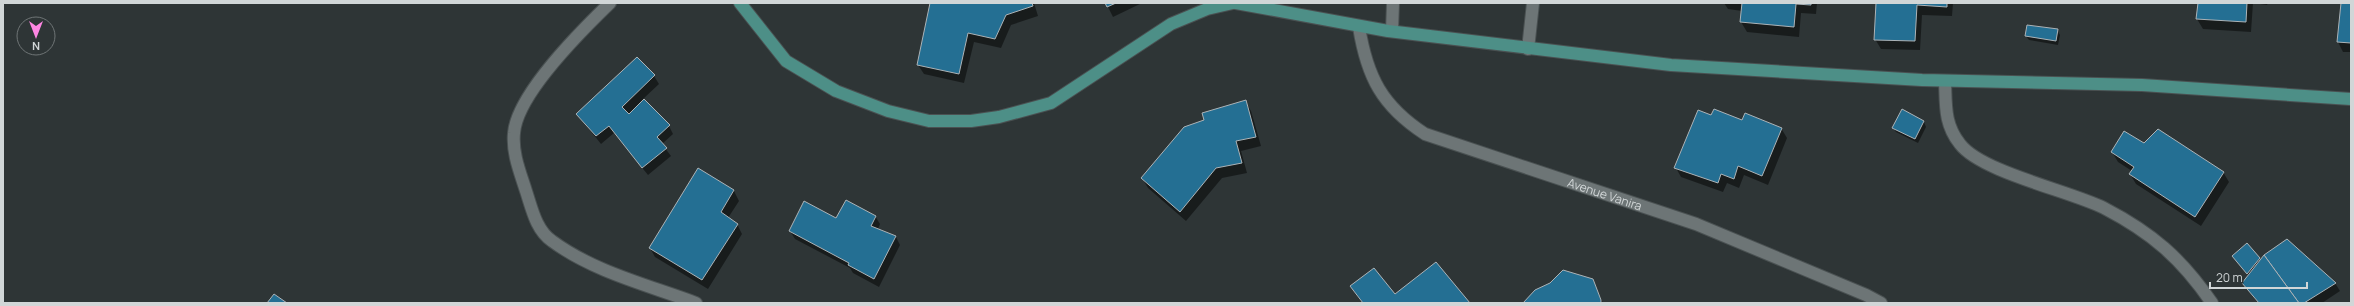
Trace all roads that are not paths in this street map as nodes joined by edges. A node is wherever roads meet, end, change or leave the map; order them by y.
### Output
1 (610, 3) edge
2 (740, 3) edge
3 (1232, 3) edge
4 (1236, 3) edge
5 (1393, 3) edge
6 (1533, 3) edge
7 (1359, 27) junction
8 (1392, 31) junction
9 (1528, 49) junction
10 (1945, 81) junction
11 (2351, 98) edge
12 (696, 303) edge
13 (1881, 303) edge
14 (2212, 303) edge

1 - 12 street
2 - 3 main road
4 - 7 main road
5 - 8 street
6 - 9 street
7 - 8 main road
7 - 13 street, Avenue Vanira
8 - 9 main road
9 - 10 main road
10 - 11 main road
10 - 14 street

